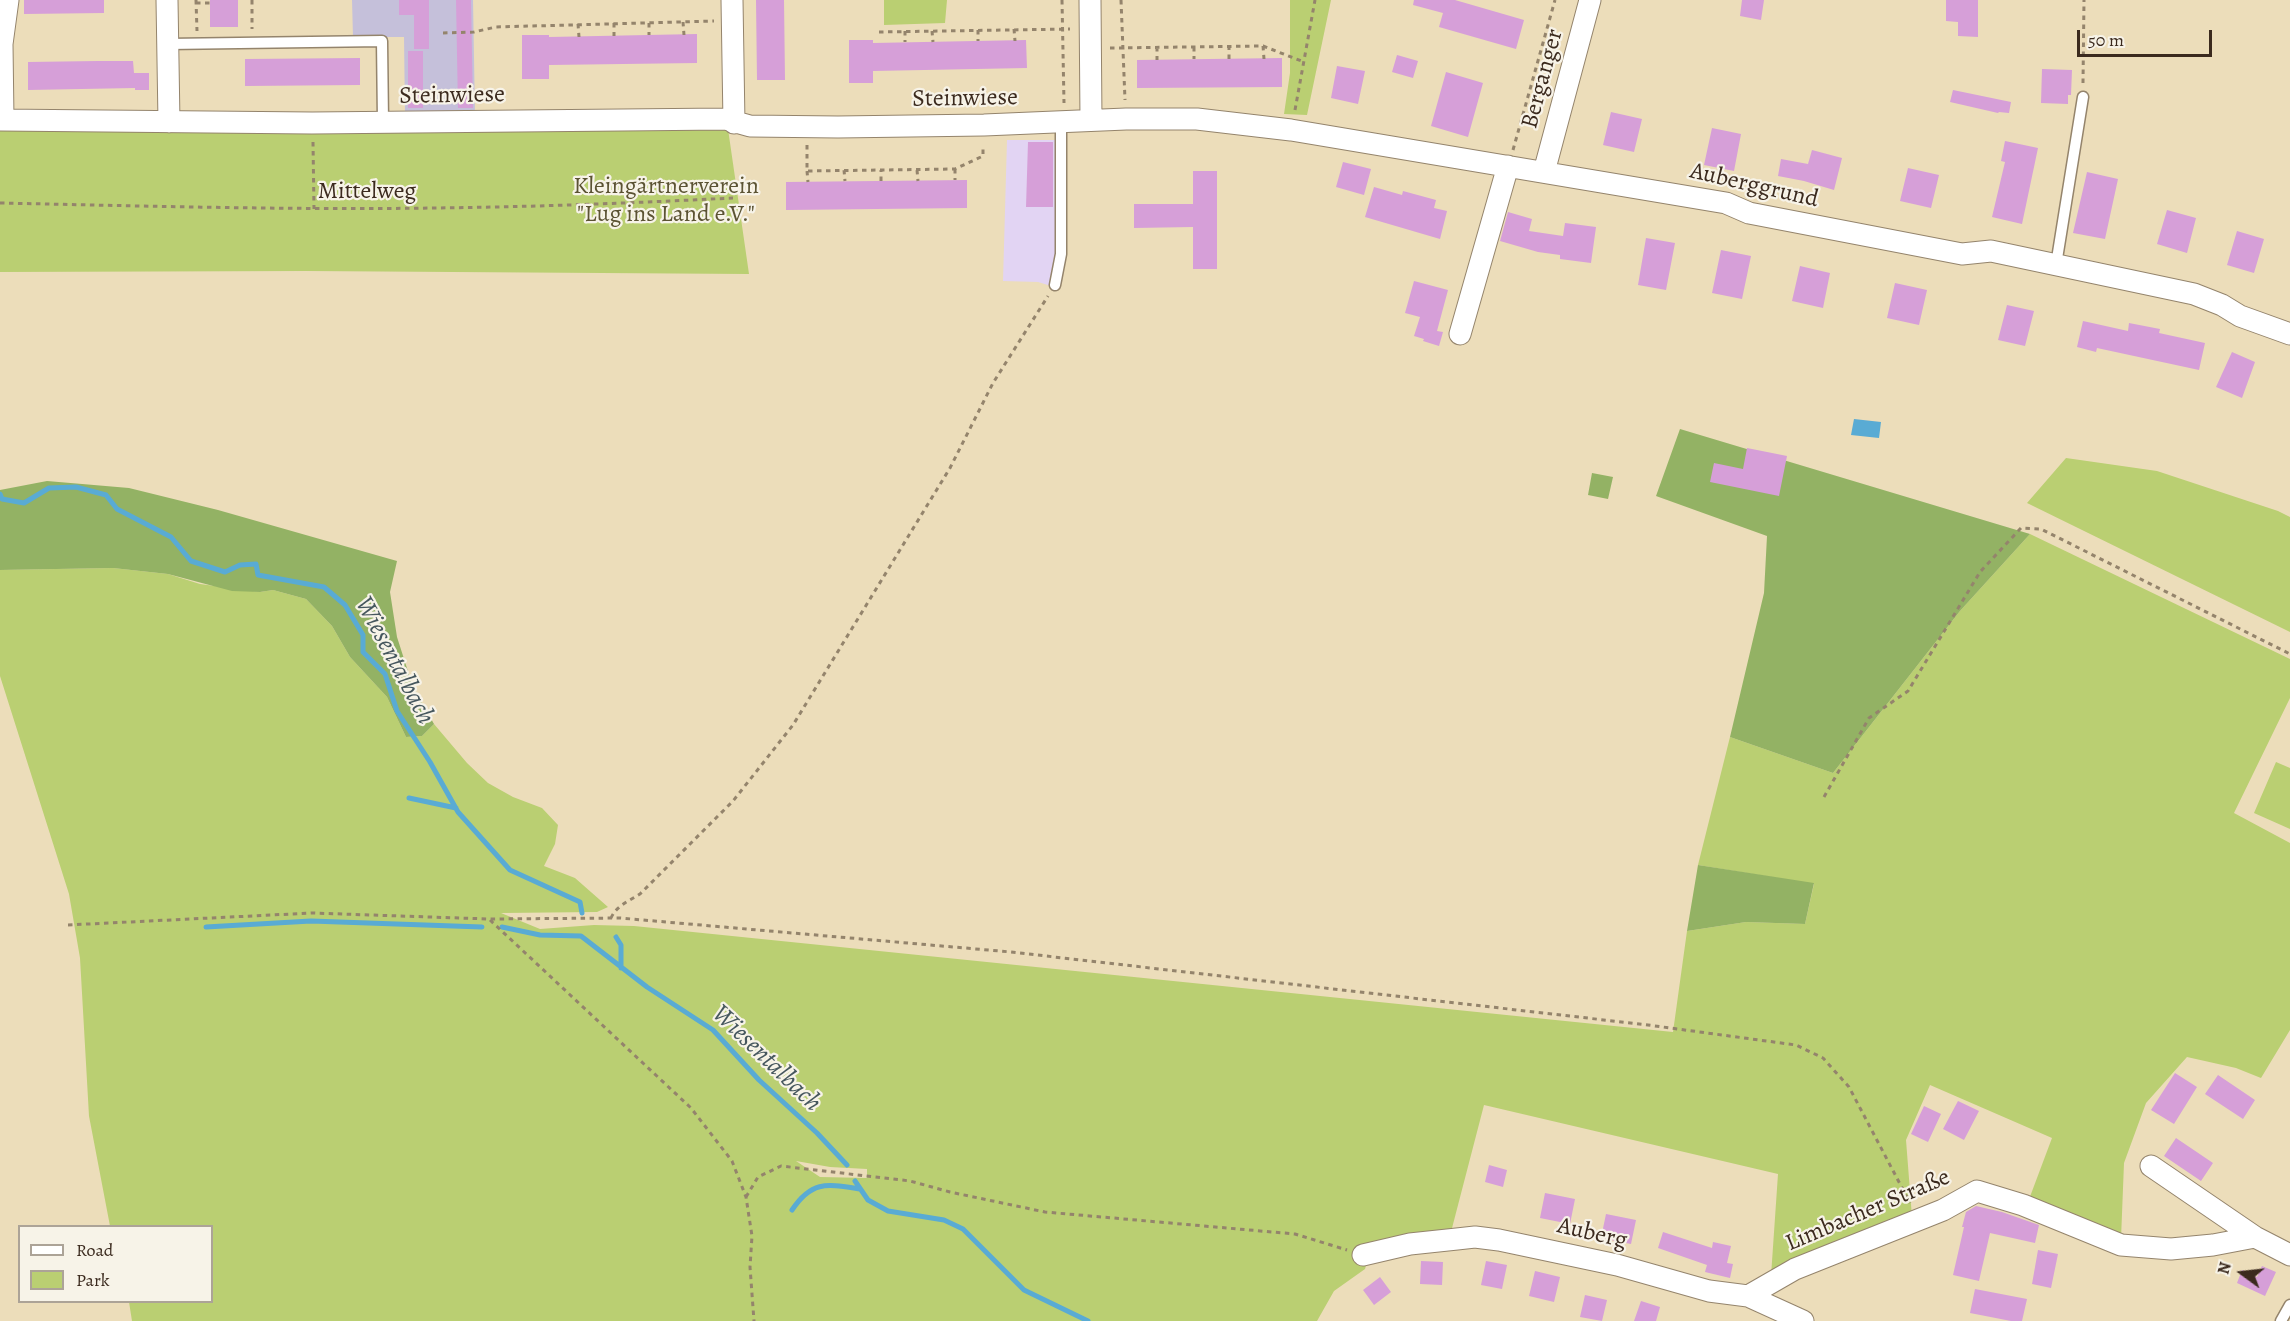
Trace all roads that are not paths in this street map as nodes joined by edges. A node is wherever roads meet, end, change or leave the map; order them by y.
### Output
1 (8, 0) edge
2 (167, 0) edge
3 (1090, 0) edge
4 (1590, 0) edge
5 (733, 10) edge
6 (168, 44) junction
7 (2083, 97) road end
8 (1063, 116) junction
9 (1197, 119) joint
10 (2, 120) edge
11 (1091, 120) junction
12 (169, 122) junction
13 (383, 122) junction
14 (734, 123) junction
15 (1508, 166) junction
16 (1544, 172) junction
17 (2056, 265) junction
18 (1055, 285) road end
19 (1460, 334) dead end
20 (2290, 334) edge
21 (2151, 1166) dead end
22 (2255, 1238) junction
23 (1363, 1255) road end
24 (2290, 1255) edge
25 (1748, 1296) junction
26 (2290, 1305) edge
27 (1803, 1321) edge
28 (2281, 1321) edge

1 - 10 street, Steinwiese
2 - 6 street
3 - 11 street
4 - 16 street, Berganger
5 - 14 street
6 - 12 street
6 - 13 lane
7 - 17 lane
8 - 11 street, Steinwiese
8 - 14 street, Steinwiese
8 - 18 lane
9 - 11 street, Steinwiese
9 - 15 street, Auberggrund
10 - 12 street, Steinwiese
12 - 13 street, Steinwiese
13 - 14 street, Steinwiese
15 - 16 street, Auberggrund
15 - 19 street
16 - 17 street, Auberggrund
17 - 20 street, Auberggrund
21 - 22 street
22 - 24 street
22 - 25 street, Limbacher Straße
23 - 25 street, Auberg
25 - 27 street, Auberg
26 - 28 lane

